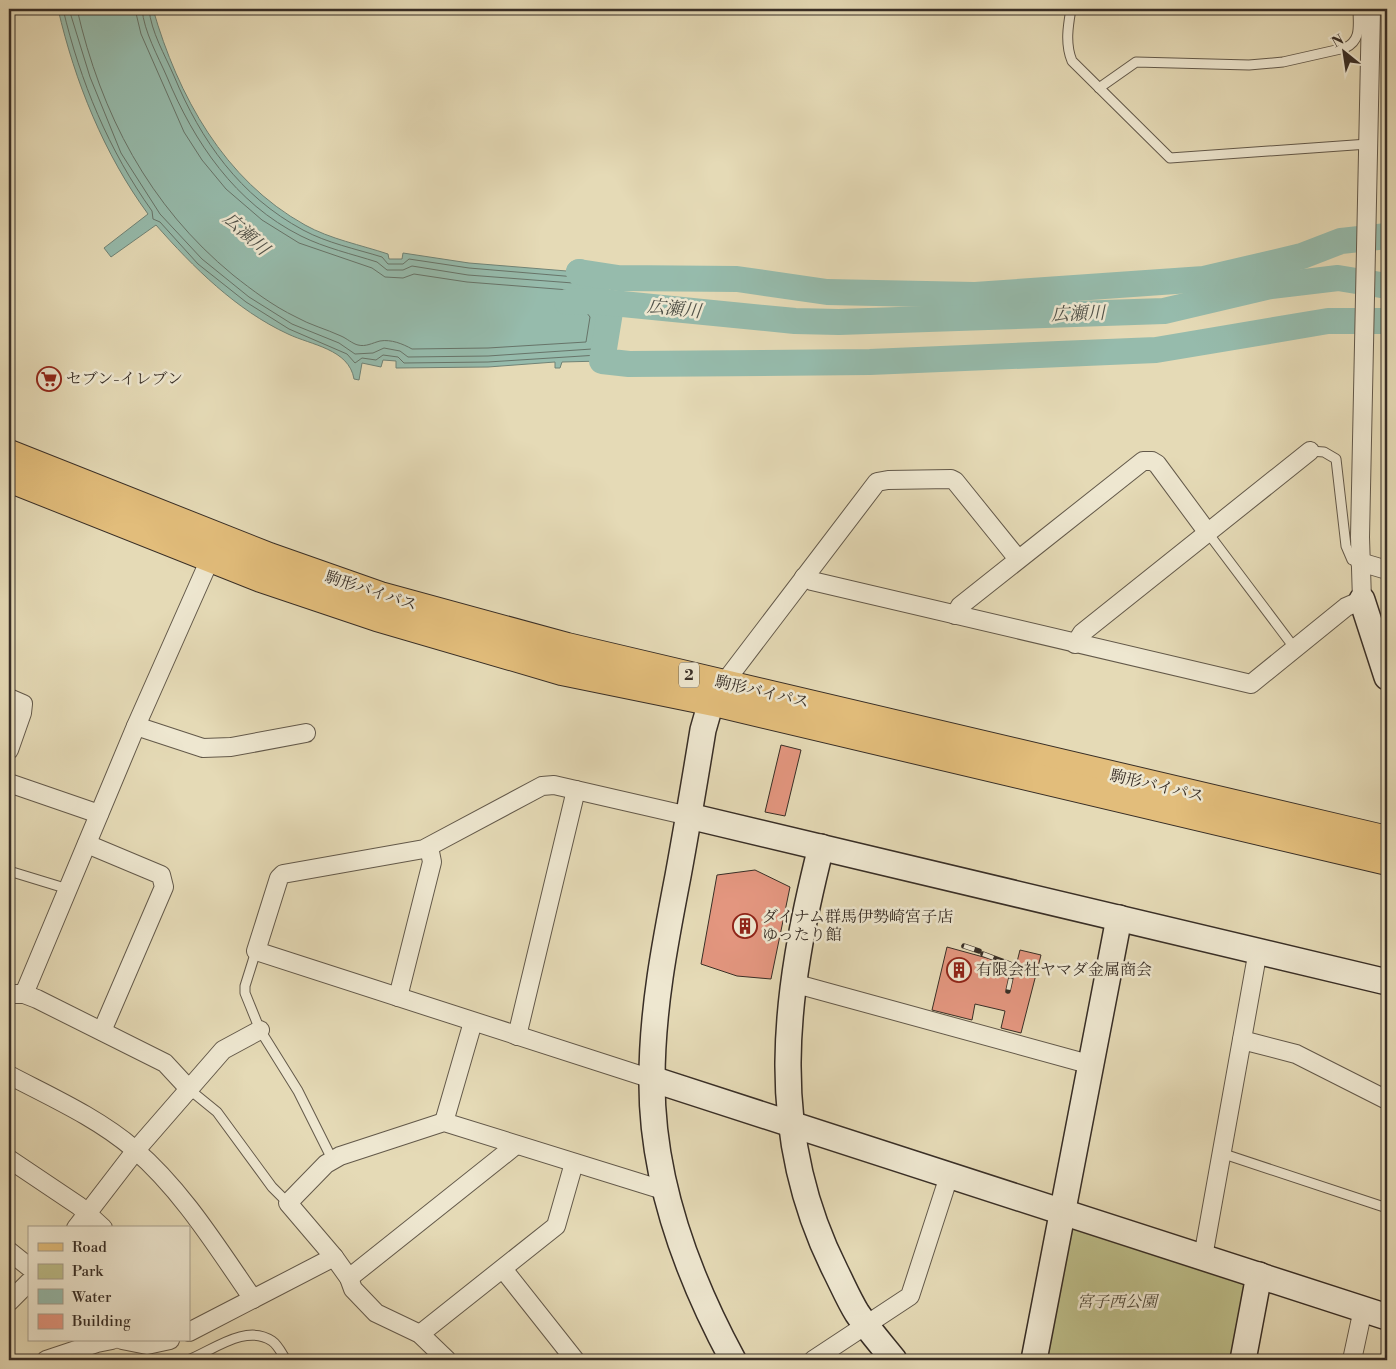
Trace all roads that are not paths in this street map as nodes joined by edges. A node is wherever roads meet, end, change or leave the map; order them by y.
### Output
1 (1071, 9) edge
2 (1358, 9) edge
3 (1371, 9) edge
4 (1099, 88) junction
5 (1368, 148) junction
6 (1310, 451) joint
7 (9, 454) edge
8 (9, 478) edge
9 (1208, 533) junction
10 (210, 558) junction
11 (1018, 559) junction
12 (1360, 562) junction
13 (265, 567) junction
14 (1387, 570) edge
15 (804, 578) junction
16 (1362, 600) junction
17 (955, 615) junction
18 (1075, 644) junction
19 (1296, 650) junction
20 (1387, 677) edge
21 (719, 692) junction
22 (9, 698) edge
23 (136, 726) junction
24 (306, 733) dead end
25 (9, 750) edge
26 (9, 783) edge
27 (576, 790) junction
28 (99, 814) junction
29 (689, 816) junction
30 (1387, 840) edge
31 (87, 844) junction
32 (429, 847) junction
33 (821, 847) junction
34 (1387, 860) edge
35 (9, 871) edge
36 (68, 889) junction
37 (1119, 918) junction
38 (1258, 950) junction
39 (256, 951) junction
40 (1387, 982) edge
41 (793, 983) junction
42 (16, 994) edge
43 (398, 997) junction
44 (473, 1022) junction
45 (260, 1030) junction
46 (102, 1031) junction
47 (517, 1036) junction
48 (1242, 1040) junction
49 (1092, 1065) junction
50 (9, 1075) edge
51 (652, 1079) junction
52 (190, 1090) junction
53 (1387, 1100) edge
54 (444, 1122) junction
55 (791, 1124) junction
56 (516, 1145) junction
57 (136, 1150) junction
58 (1221, 1153) junction
59 (9, 1159) edge
60 (332, 1159) junction
61 (574, 1163) junction
62 (949, 1176) junction
63 (666, 1191) junction
64 (288, 1202) junction
65 (1387, 1208) edge
66 (1064, 1212) junction
67 (88, 1213) junction
68 (78, 1226) edge
69 (102, 1226) edge
70 (9, 1251) edge
71 (334, 1257) junction
72 (1203, 1257) junction
73 (28, 1266) edge
74 (503, 1268) junction
75 (1260, 1275) junction
76 (349, 1278) junction
77 (28, 1283) edge
78 (253, 1299) junction
79 (9, 1302) edge
80 (1363, 1309) junction
81 (1387, 1317) edge
82 (866, 1325) junction
83 (190, 1331) edge
84 (420, 1334) junction
85 (99, 1342) edge
86 (132, 1342) edge
87 (161, 1342) edge
88 (46, 1360) edge
89 (188, 1360) edge
90 (286, 1360) edge
91 (447, 1360) edge
92 (575, 1360) edge
93 (733, 1360) edge
94 (813, 1360) edge
95 (894, 1360) edge
96 (1034, 1360) edge
97 (1243, 1360) edge
98 (1352, 1360) edge

1 - 4 lane
2 - 4 lane
3 - 5 street
4 - 5 lane
5 - 12 street
6 - 9 street
6 - 12 lane
7 - 13 main road, 駒形バイパス / 2
8 - 10 main road, 駒形バイパス / 2
9 - 11 street
9 - 18 street
9 - 19 lane
10 - 13 main road, 駒形バイパス / 2
10 - 23 street
11 - 15 street
11 - 17 street
12 - 14 street
12 - 16 street
13 - 21 main road, 駒形バイパス / 2
15 - 17 street
15 - 21 street
16 - 19 street
16 - 20 street
17 - 18 street
18 - 19 street
21 - 29 street
21 - 30 main road, 駒形バイパス / 2
21 - 34 main road, 駒形バイパス / 2
22 - 25 street
23 - 24 street
23 - 28 street
26 - 28 street
27 - 29 street
27 - 32 street
27 - 47 street
28 - 31 street
29 - 33 street
29 - 51 street
31 - 36 street
31 - 46 street
32 - 39 street
32 - 43 street
33 - 37 street
33 - 41 street
35 - 36 lane
36 - 42 street
37 - 38 street
37 - 49 street
38 - 40 street
38 - 48 street
39 - 43 street
39 - 45 lane
41 - 49 street
41 - 55 street
42 - 46 street
43 - 44 street
44 - 47 street
44 - 54 street
45 - 52 street
45 - 60 lane
46 - 52 street
47 - 51 street
48 - 53 street
48 - 58 street
49 - 66 street
50 - 57 street
51 - 55 street
51 - 63 street
52 - 57 street
52 - 64 lane
54 - 56 street
54 - 60 street
55 - 62 street
55 - 82 street
56 - 61 street
56 - 76 street
57 - 67 street
57 - 78 street
58 - 65 lane
58 - 72 street
59 - 67 street
60 - 64 street
61 - 63 street
61 - 74 street
62 - 66 street
62 - 82 street
63 - 93 street
64 - 71 street
66 - 72 street
66 - 96 street
67 - 68 street
67 - 69 street
70 - 73 street
71 - 76 street
71 - 78 street
72 - 75 street
74 - 84 street
74 - 92 street
75 - 80 street
75 - 97 street
76 - 84 street
77 - 79 street
78 - 83 street
80 - 81 street
80 - 98 street
82 - 94 street
82 - 95 street
84 - 91 street
85 - 88 street
86 - 87 street
89 - 90 lane

